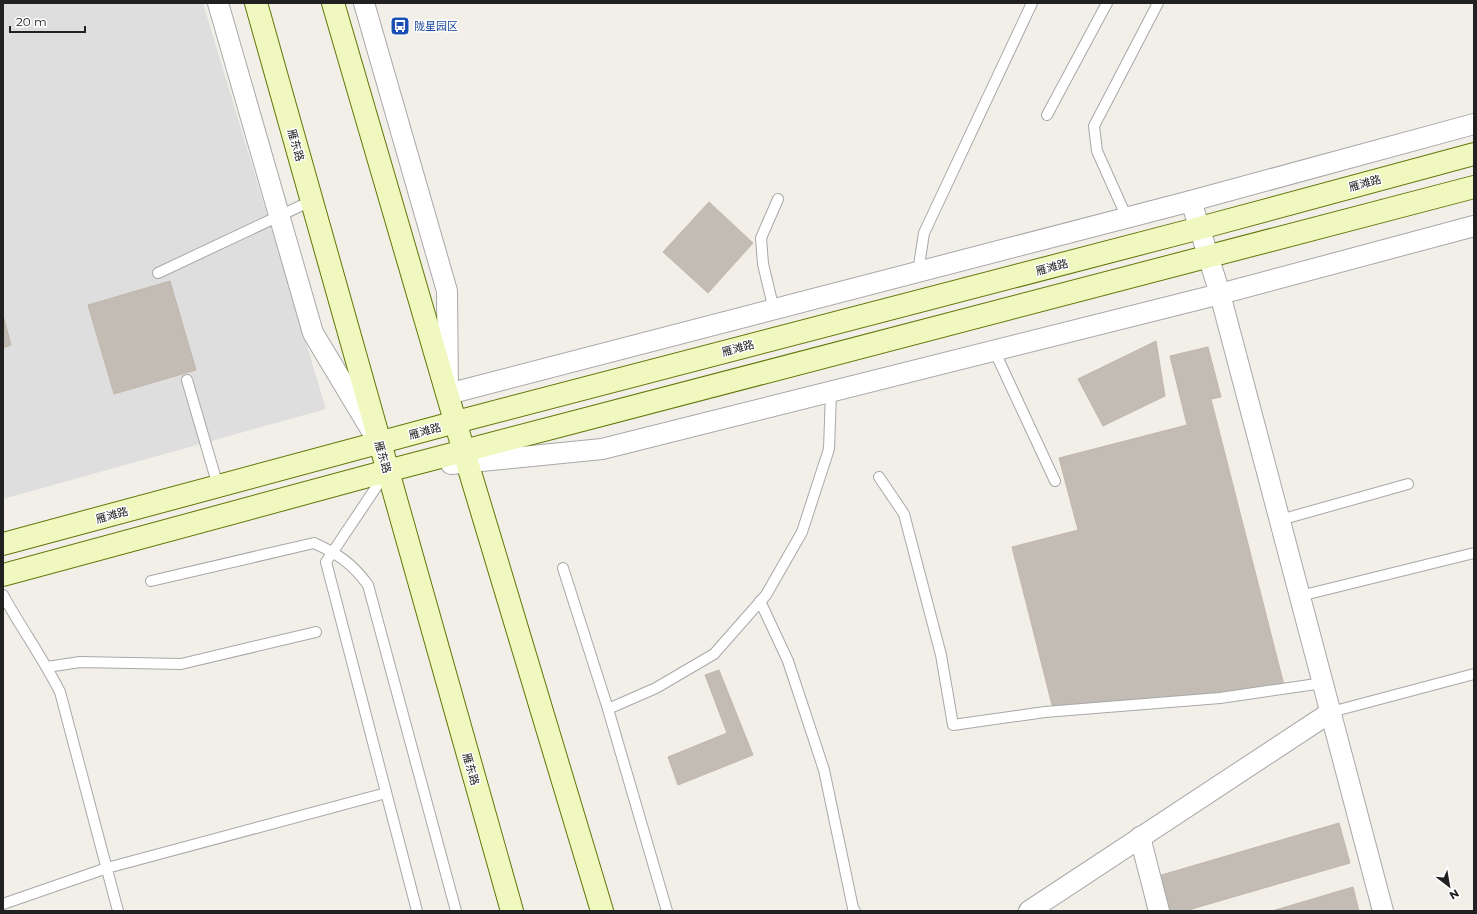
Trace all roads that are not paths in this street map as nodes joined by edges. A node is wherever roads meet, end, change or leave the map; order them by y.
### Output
1 (218, 3) edge
2 (256, 3) edge
3 (333, 3) edge
4 (364, 3) edge
5 (1032, 3) edge
6 (1107, 3) edge
7 (1158, 3) edge
8 (1047, 115) dead end
9 (1474, 124) edge
10 (1474, 154) edge
11 (1474, 187) edge
12 (778, 199) dead end
13 (311, 201) junction
14 (1191, 201) junction
15 (278, 217) junction
16 (1127, 218) junction
17 (1474, 226) edge
18 (1200, 228) junction
19 (1208, 256) junction
20 (918, 272) junction
21 (158, 273) dead end
22 (1220, 294) junction
23 (774, 310) junction
24 (994, 350) junction
25 (187, 380) dead end
26 (831, 392) junction
27 (448, 394) junction
28 (456, 422) junction
29 (379, 443) junction
30 (466, 457) junction
31 (387, 471) junction
32 (879, 477) dead end
33 (1055, 481) dead end
34 (1408, 484) dead end
35 (218, 486) junction
36 (1280, 520) junction
37 (3, 544) edge
38 (333, 552) junction
39 (1474, 553) edge
40 (563, 568) dead end
41 (3, 575) edge
42 (151, 582) dead end
43 (3, 595) edge
44 (1300, 596) junction
45 (760, 601) junction
46 (316, 632) dead end
47 (47, 667) junction
48 (1474, 674) edge
49 (1323, 683) junction
50 (608, 709) junction
51 (1331, 712) junction
52 (386, 793) junction
53 (1140, 837) junction
54 (107, 868) junction
55 (3, 904) edge
56 (118, 911) edge
57 (417, 911) edge
58 (456, 911) edge
59 (512, 911) edge
60 (602, 911) edge
61 (667, 911) edge
62 (855, 911) edge
63 (1029, 911) edge
64 (1159, 911) edge
65 (1383, 911) edge

1 - 15 street
2 - 13 main road, 雁东路
3 - 27 main road
4 - 27 street
5 - 20 lane
6 - 8 lane
7 - 16 lane
9 - 14 street
10 - 18 main road, 雁滩路
11 - 19 main road
12 - 23 lane
13 - 15 lane
13 - 29 main road, 雁东路
14 - 16 street
14 - 18 street
15 - 21 lane
15 - 29 street
16 - 20 street
17 - 22 street
18 - 19 street
18 - 28 main road, 雁滩路
19 - 22 street
19 - 30 main road
20 - 23 street
22 - 24 street
22 - 36 street
23 - 27 street
24 - 26 street
24 - 33 lane
25 - 35 lane
26 - 30 street
26 - 45 lane
27 - 28 main road
28 - 29 main road, 雁滩路
28 - 30 main road
29 - 31 main road, 雁东路
29 - 35 main road, 雁滩路
30 - 31 main road
30 - 60 main road
31 - 38 lane
31 - 41 main road
31 - 59 main road, 雁东路
32 - 49 lane
34 - 36 lane
35 - 37 main road, 雁滩路
36 - 44 street
38 - 42 lane
38 - 52 lane
38 - 58 lane
39 - 44 lane
40 - 50 lane
43 - 47 lane
44 - 49 street
45 - 50 lane
45 - 62 lane
46 - 47 lane
47 - 54 lane
48 - 51 lane
49 - 51 street
50 - 61 lane
51 - 53 street
51 - 65 street
52 - 54 lane
52 - 57 lane
53 - 63 street
53 - 64 street
54 - 55 lane
54 - 56 lane

